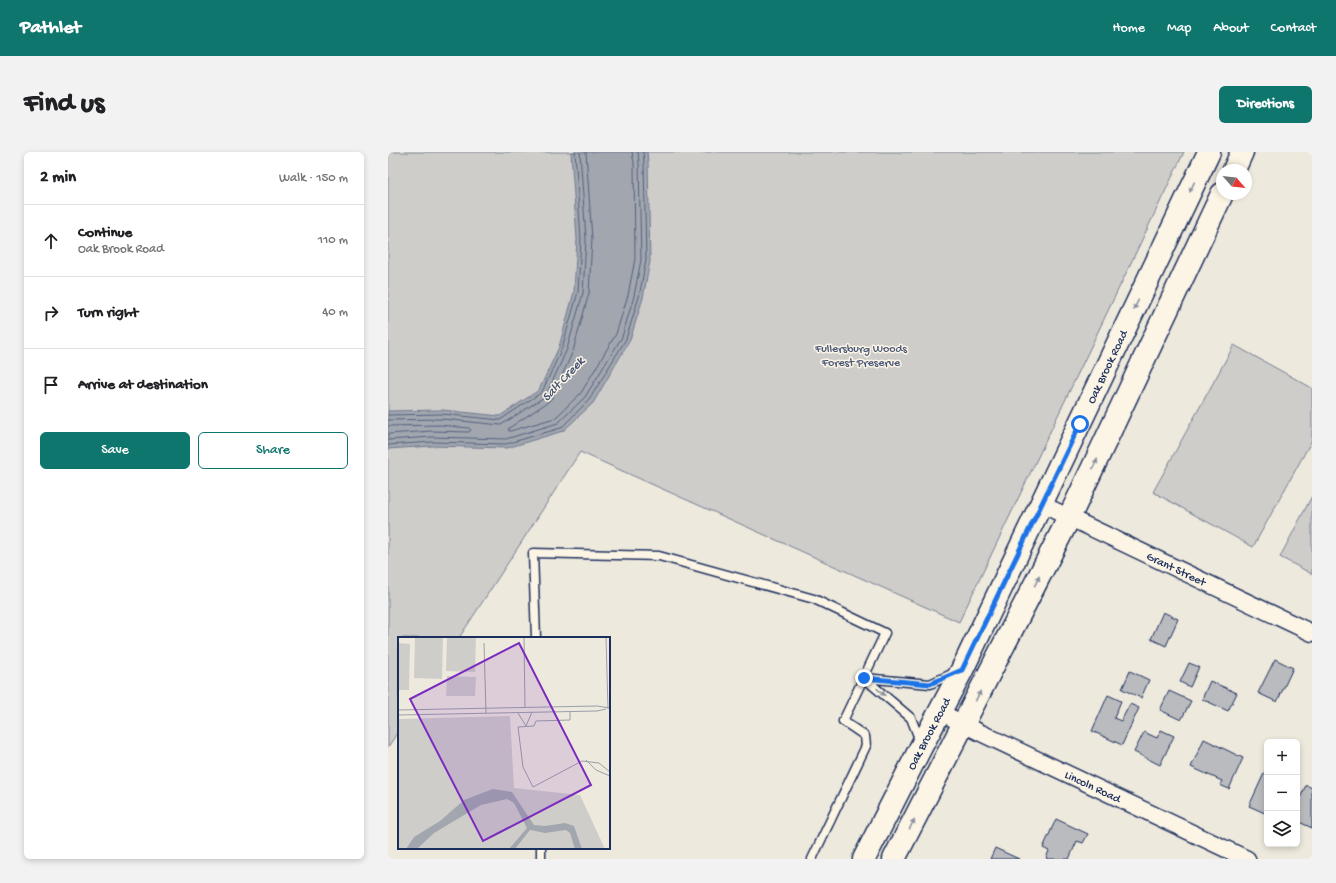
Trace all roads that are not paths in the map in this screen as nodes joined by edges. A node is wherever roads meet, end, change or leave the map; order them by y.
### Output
1 (1209, 152) edge
2 (1242, 152) edge
3 (1237, 164) edge
4 (1219, 200) edge
5 (1041, 504) junction
6 (1069, 518) junction
7 (1312, 634) edge
8 (536, 637) edge
9 (962, 670) junction
10 (864, 678) junction
11 (940, 712) junction
12 (963, 724) junction
13 (922, 745) junction
14 (812, 859) edge
15 (864, 859) edge
16 (894, 859) edge
17 (1246, 859) edge

1 -> 5 main road, Oak Brook Road
2 - 3 main road
6 -> 4 main road
5 - 6 street, Grant Street
5 - 9 main road, Oak Brook Road
6 - 7 street, Grant Street
12 -> 6 main road
8 - 10 lane
9 - 10 lane
9 - 11 main road, Oak Brook Road
10 -> 13 lane
10 - 14 lane
11 - 12 street, Lincoln Road
11 - 13 main road, Oak Brook Road
16 -> 12 main road
12 - 17 street, Lincoln Road
13 - 15 main road, Oak Brook Road

